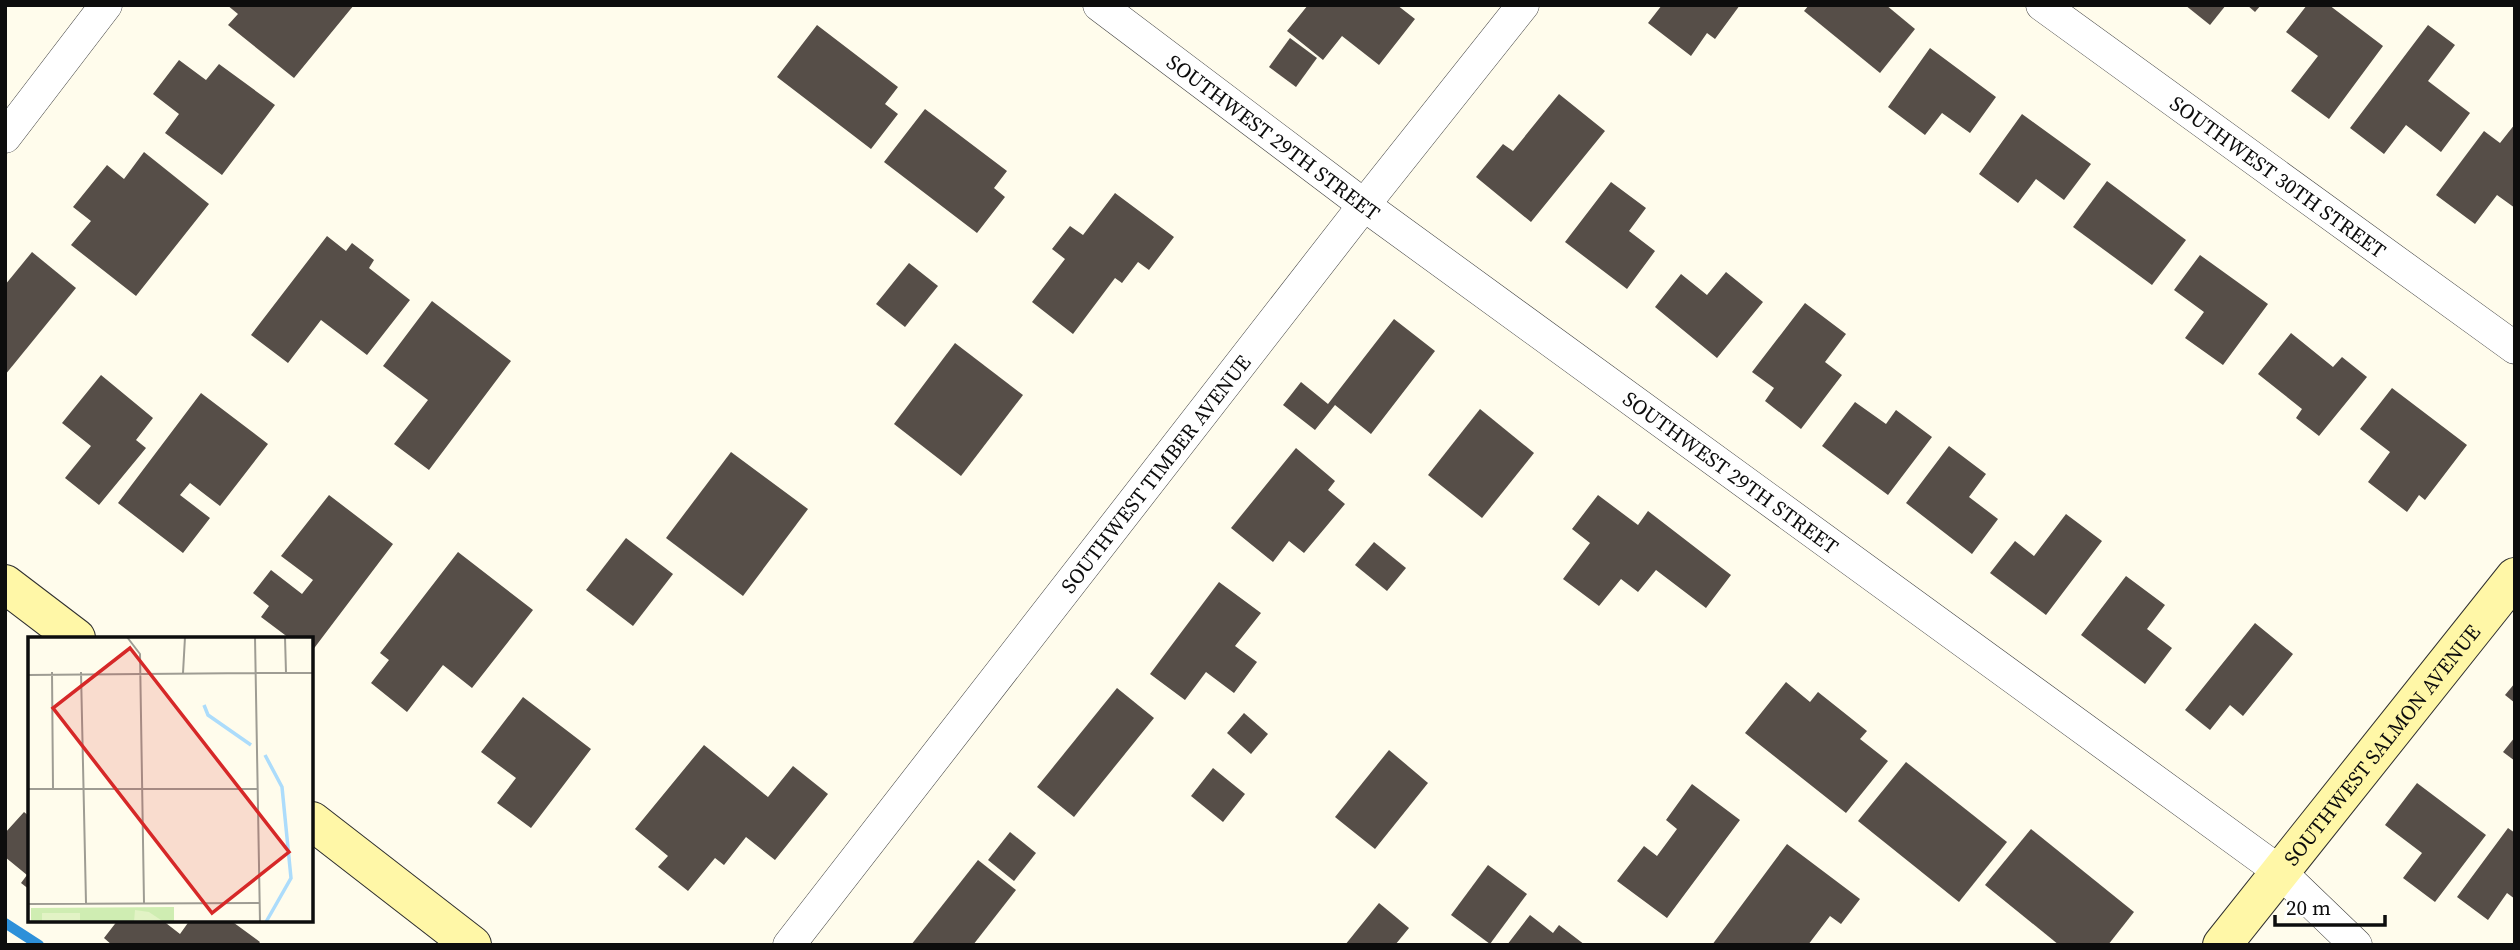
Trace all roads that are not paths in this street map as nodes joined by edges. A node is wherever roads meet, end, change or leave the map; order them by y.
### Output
1 (106, 5) edge
2 (1099, 5) edge
3 (1523, 5) edge
4 (2042, 5) edge
5 (5, 137) edge
6 (1364, 205) junction
7 (2515, 348) edge
8 (2515, 577) edge
9 (5, 584) edge
10 (73, 637) edge
11 (313, 822) edge
12 (2279, 872) junction
13 (472, 945) edge
14 (789, 945) edge
15 (2221, 945) edge
16 (2357, 945) edge

1 - 5 street
2 - 6 street, SOUTHWEST 29TH STREET
3 - 6 street, SOUTHWEST TIMBER AVENUE
4 - 7 street, SOUTHWEST 30TH STREET
6 - 12 street, SOUTHWEST 29TH STREET
6 - 14 street, SOUTHWEST TIMBER AVENUE
8 - 12 street, SOUTHWEST SALMON AVENUE
9 - 10 street
11 - 13 street
12 - 15 street, SOUTHWEST SALMON AVENUE
12 - 16 street, SOUTHWEST 29TH STREET

